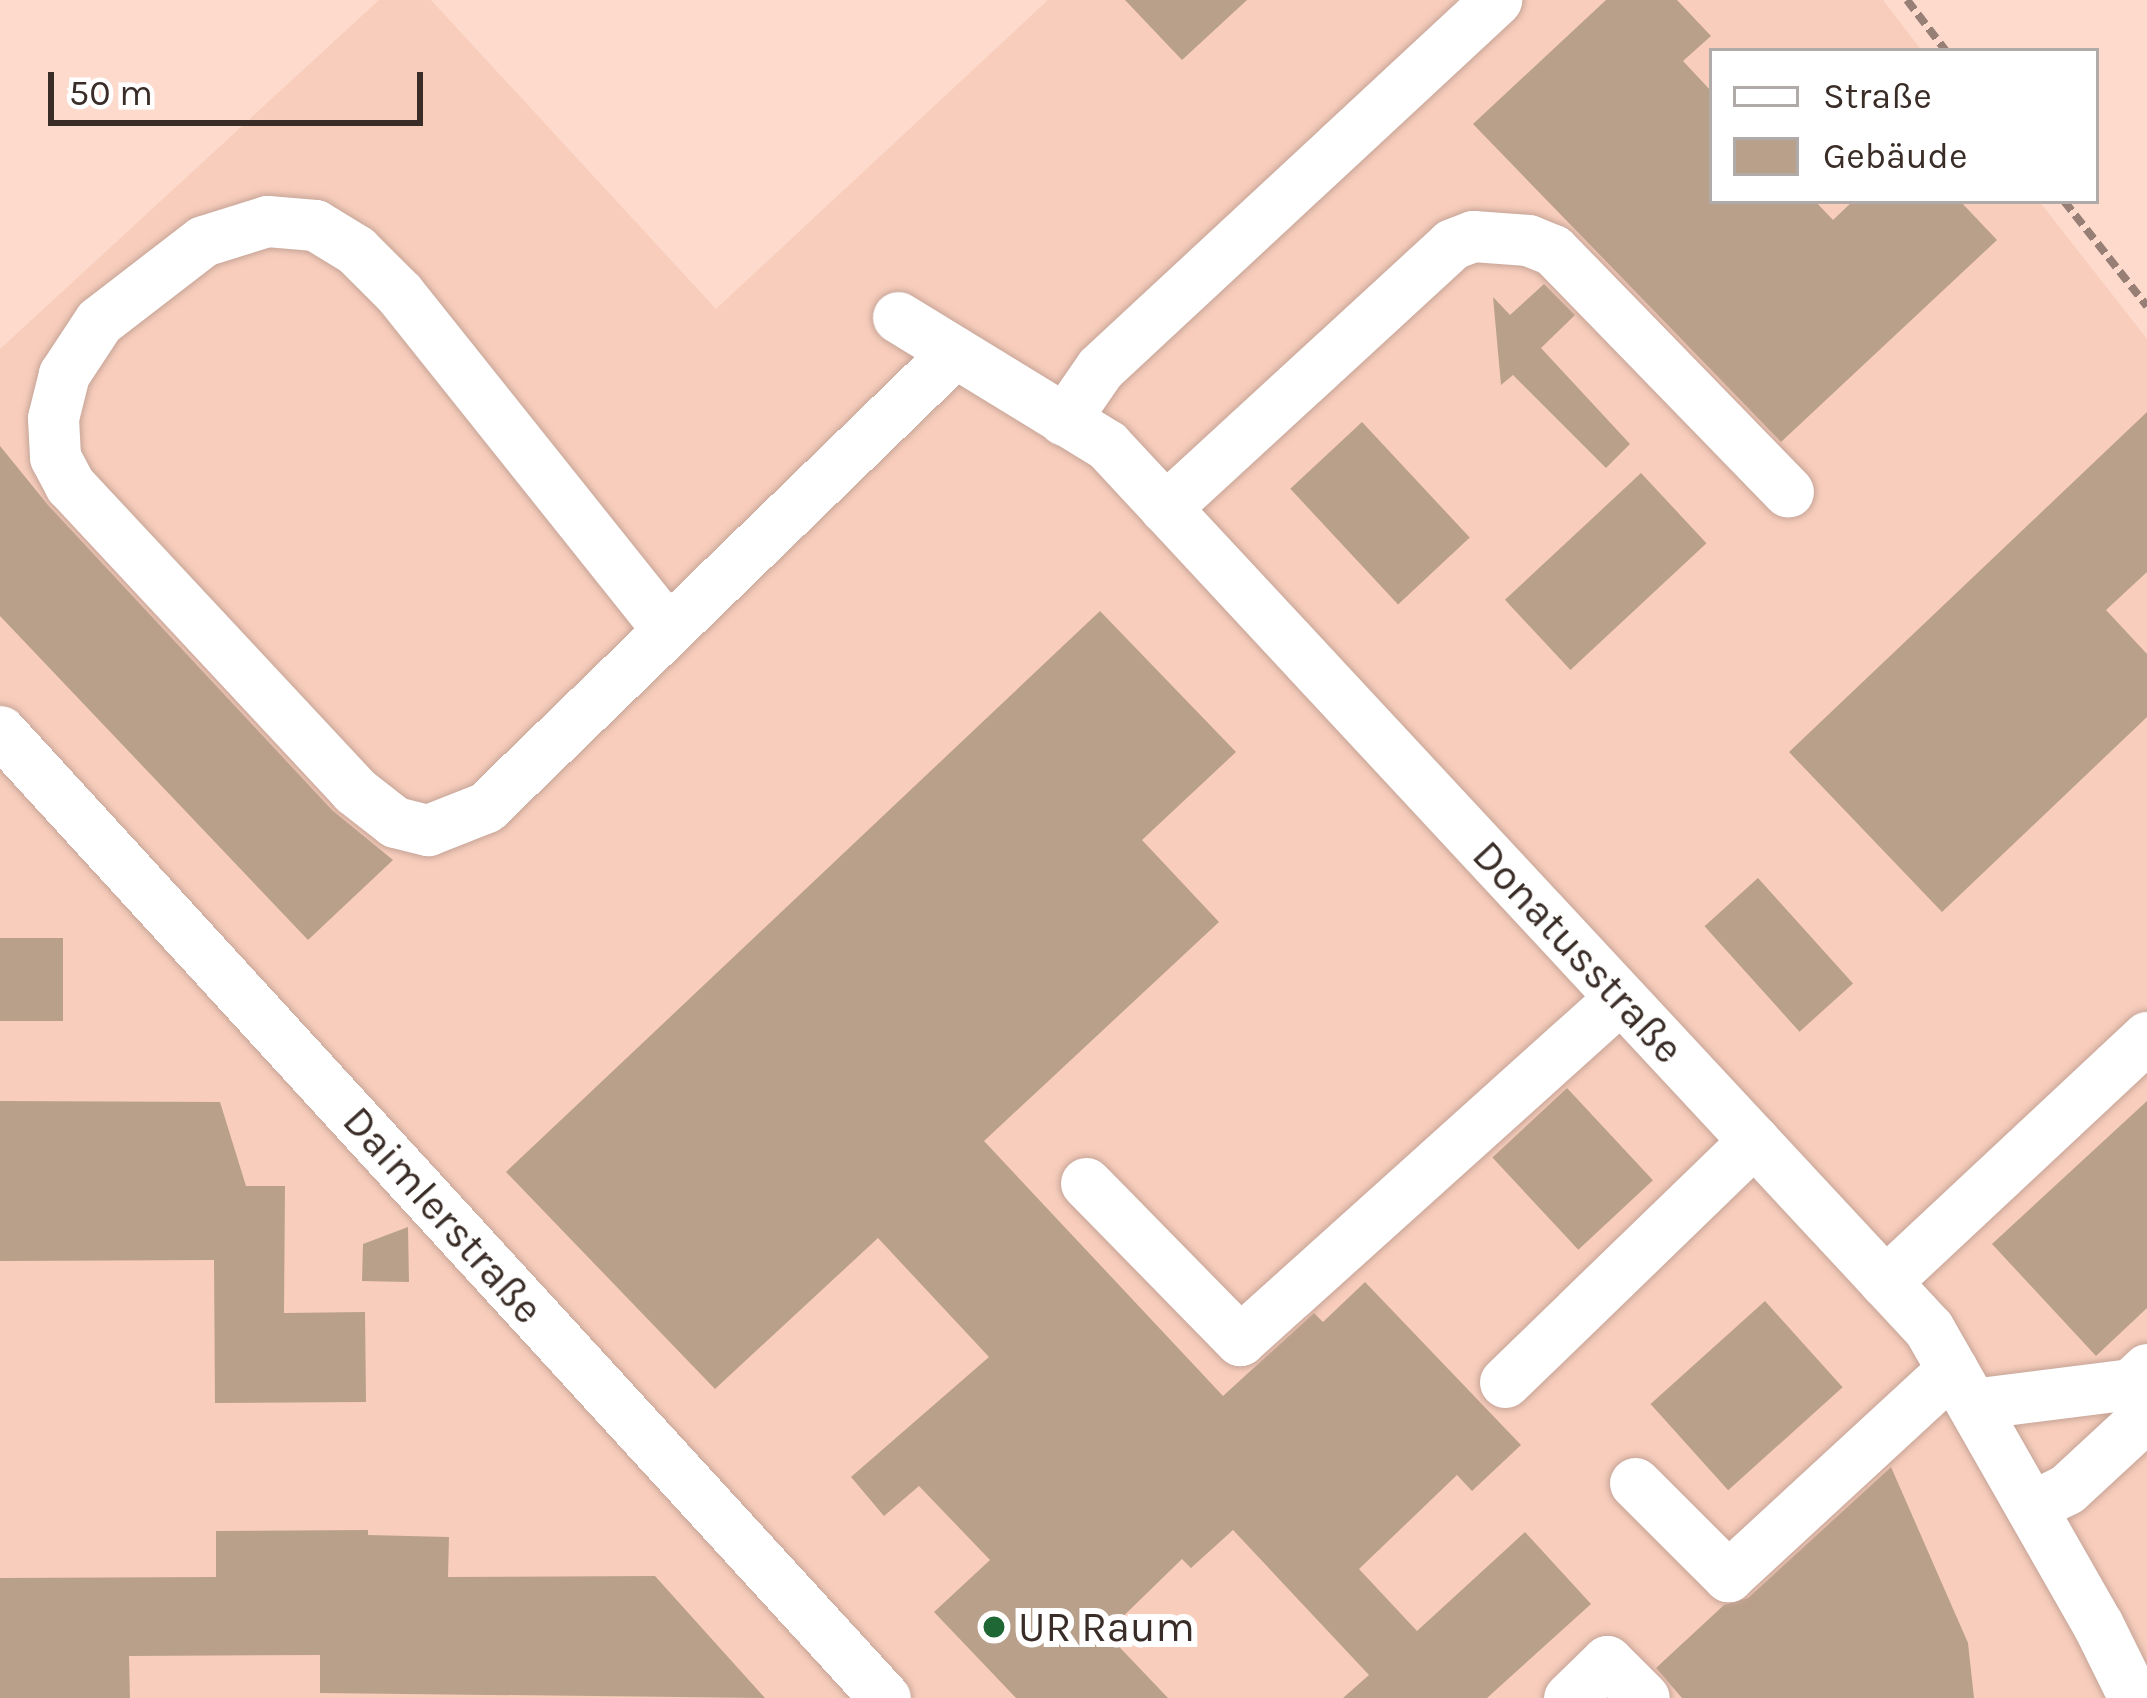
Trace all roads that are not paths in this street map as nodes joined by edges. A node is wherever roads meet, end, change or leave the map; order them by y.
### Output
1 (1496, 0) edge
2 (898, 317) dead end
3 (955, 352) junction
4 (1064, 419) junction
5 (1788, 492) dead end
6 (1165, 508) junction
7 (668, 630) junction
8 (0, 731) edge
9 (1620, 998) junction
10 (2147, 1037) edge
11 (1754, 1142) junction
12 (1086, 1183) dead end
13 (1886, 1282) junction
14 (2147, 1369) edge
15 (1505, 1382) dead end
16 (1962, 1386) junction
17 (2147, 1415) edge
18 (1635, 1483) dead end
19 (2031, 1507) junction
20 (885, 1698) edge
21 (1569, 1698) edge
22 (1644, 1698) edge
23 (2134, 1698) edge

1 - 4 street
2 - 3 street, Donatusstraße
3 - 4 street, Donatusstraße
3 - 7 street
4 - 6 street, Donatusstraße
5 - 6 street
6 - 9 street, Donatusstraße
7 - 7 street
8 - 20 street, Daimlerstraße
9 - 11 street, Donatusstraße
9 - 12 street
10 - 13 street
11 - 13 street, Donatusstraße
11 - 15 street
13 - 16 street, Donatusstraße
14 - 16 street
16 - 18 street
16 - 19 street, Donatusstraße
17 - 19 street
19 - 23 street, Donatusstraße
21 - 22 street

